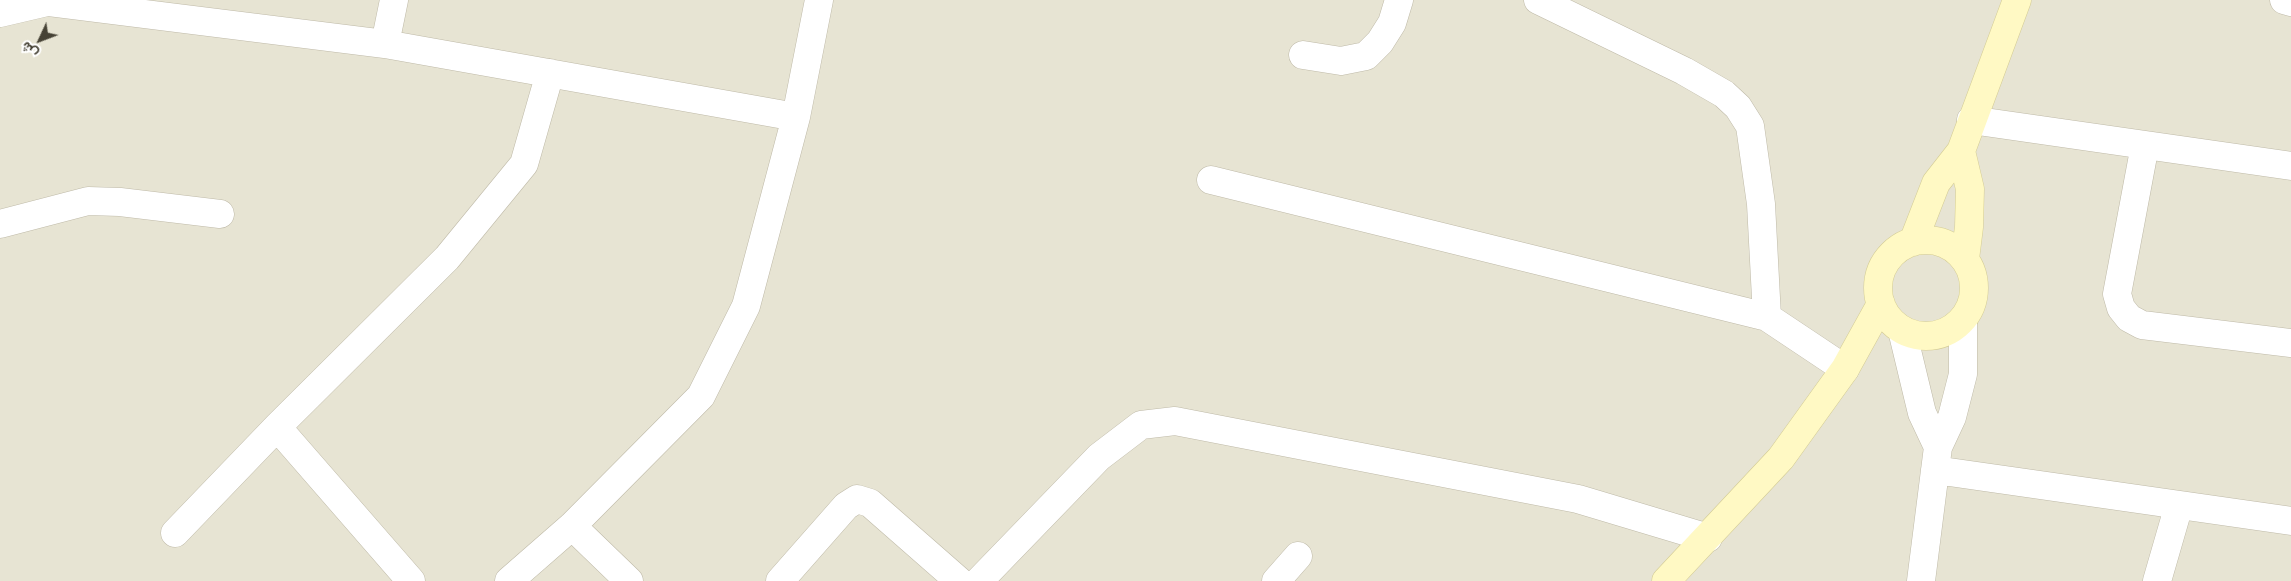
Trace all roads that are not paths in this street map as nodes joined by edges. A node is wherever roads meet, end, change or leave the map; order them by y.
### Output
1 (394, 0) edge
2 (819, 0) edge
3 (1399, 0) edge
4 (1538, 0) edge
5 (2018, 0) edge
6 (2284, 0) edge
7 (41, 1) edge
8 (2291, 2) edge
9 (0, 13) edge
10 (386, 44) junction
11 (1303, 55) dead end
12 (550, 73) junction
13 (796, 117) junction
14 (1971, 120) junction
15 (2145, 145) junction
16 (1961, 151) junction
17 (2291, 166) edge
18 (1211, 180) dead end
19 (220, 214) dead end
20 (0, 224) edge
21 (1913, 242) junction
22 (1965, 259) junction
23 (1881, 304) junction
24 (1767, 316) junction
25 (1963, 320) junction
26 (1902, 330) junction
27 (2291, 343) edge
28 (1845, 369) junction
29 (277, 427) junction
30 (1937, 459) junction
31 (2178, 505) junction
32 (2291, 521) edge
33 (572, 526) junction
34 (175, 533) dead end
35 (1708, 538) junction
36 (1298, 556) dead end
37 (411, 581) edge
38 (509, 581) edge
39 (629, 581) edge
40 (780, 581) edge
41 (958, 581) edge
42 (979, 581) edge
43 (1276, 581) edge
44 (1666, 581) edge
45 (1921, 581) edge
46 (2157, 581) edge

1 - 10 street
2 - 13 street
3 - 11 street
4 - 24 street
5 - 14 street
6 - 8 street
7 - 9 street
7 - 10 street
10 - 12 street
12 - 13 street
12 - 29 street
13 - 33 street
14 - 15 street
14 - 16 street
15 - 17 street
15 - 27 street
16 - 21 street
16 - 22 street
18 - 24 street
19 - 20 street
21 - 22 street
21 - 23 street
22 - 25 street
23 - 26 street
23 - 28 street
24 - 28 street
25 - 26 street
25 - 30 street
26 - 30 street
28 - 35 street
29 - 34 street
29 - 37 street
30 - 31 street
30 - 45 street
31 - 32 street
31 - 46 street
33 - 38 street
33 - 39 street
35 - 42 street
35 - 44 street
36 - 43 street
40 - 41 street

